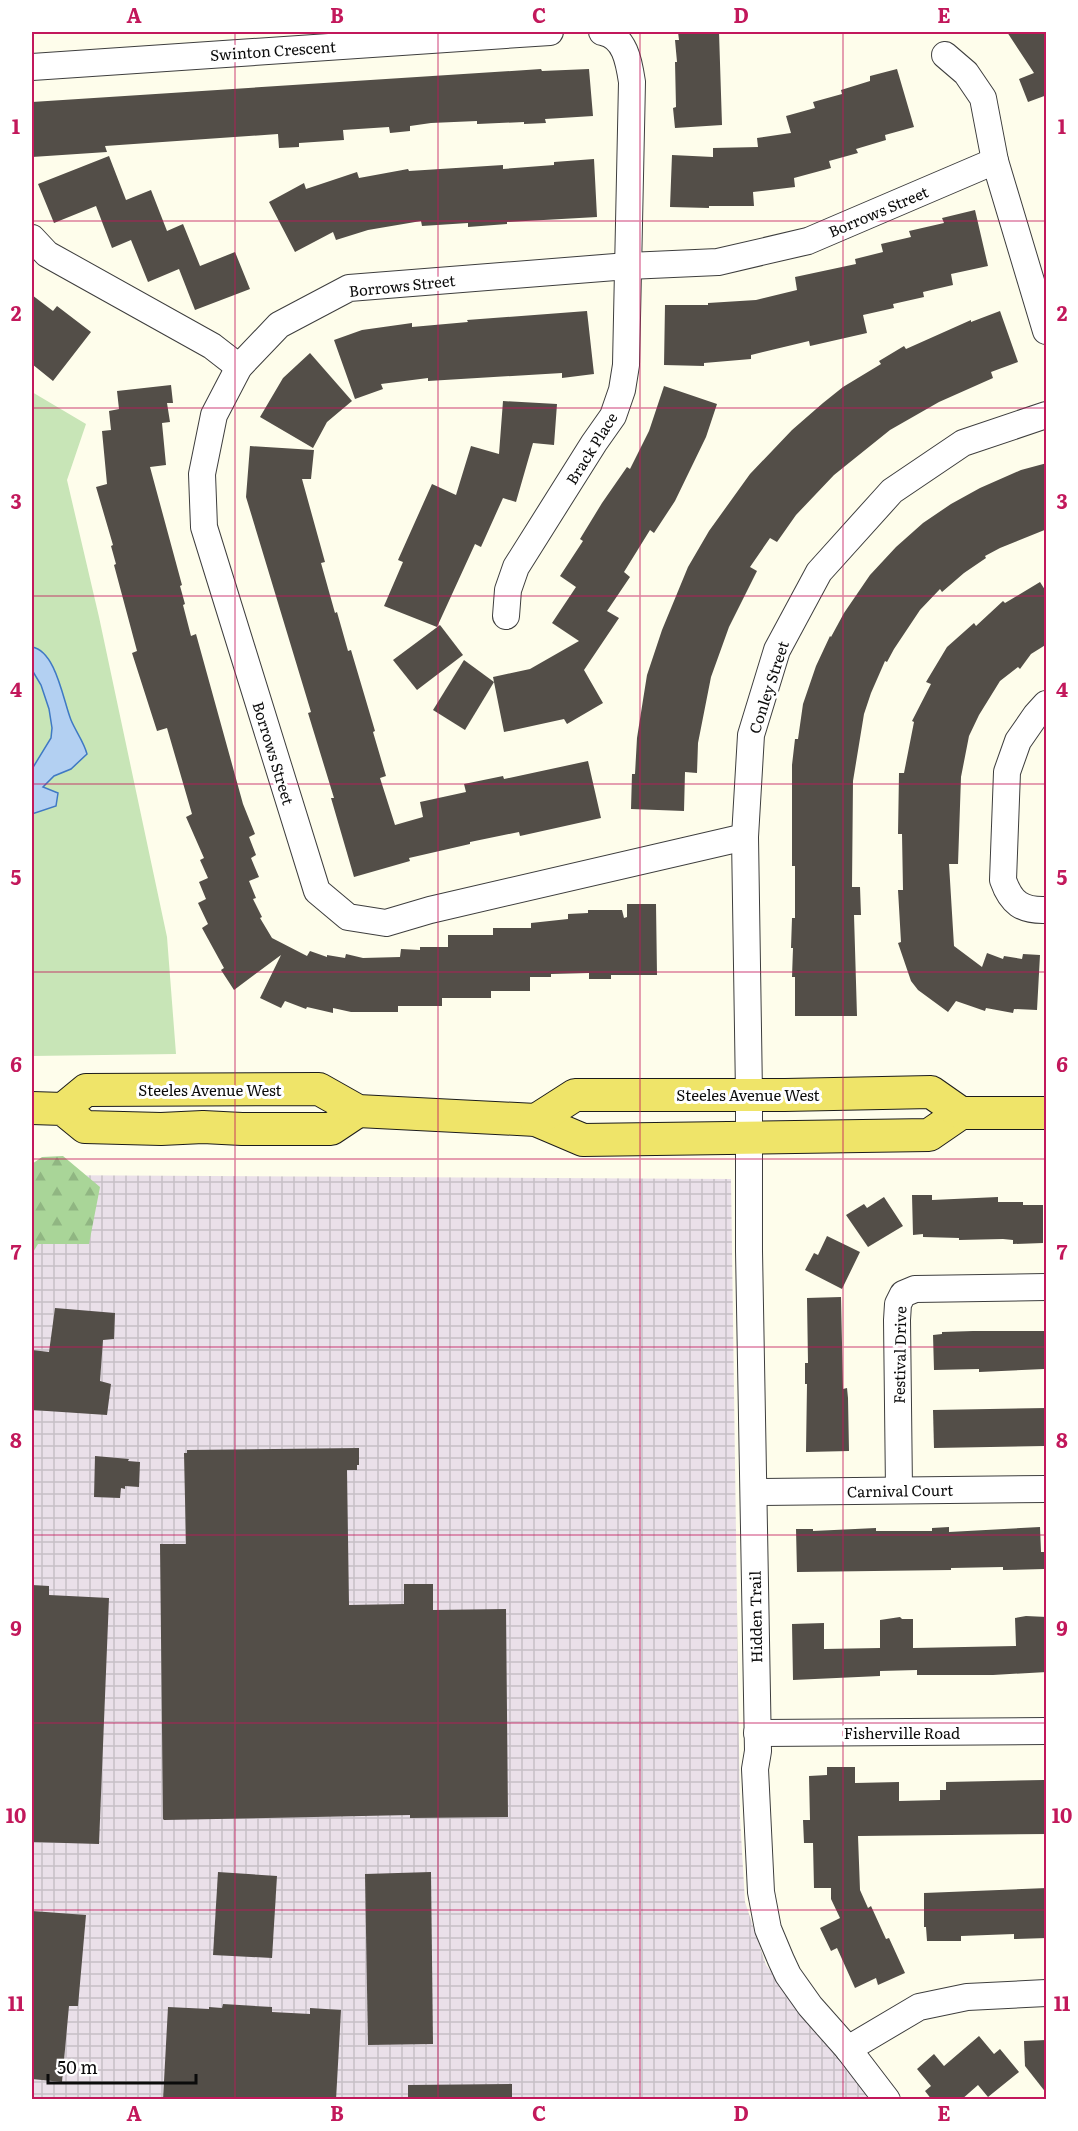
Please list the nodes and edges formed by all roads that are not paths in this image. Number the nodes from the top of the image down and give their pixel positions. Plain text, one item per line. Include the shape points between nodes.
1 (549, 32) edge
2 (602, 32) edge
3 (945, 55) dead end
4 (32, 67) edge
5 (995, 161) junction
6 (32, 238) edge
7 (628, 266) junction
8 (1047, 331) edge
9 (239, 367) junction
10 (1047, 415) edge
11 (506, 616) dead end
12 (1047, 704) edge
13 (746, 837) junction
14 (1047, 910) edge
15 (204, 1089) junction
16 (749, 1094) junction
17 (32, 1108) edge
18 (63, 1109) junction
19 (358, 1111) junction
20 (961, 1113) junction
21 (1047, 1113) edge
22 (536, 1120) junction
23 (203, 1127) junction
24 (748, 1139) junction
25 (1047, 1287) edge
26 (1047, 1489) edge
27 (899, 1490) junction
28 (754, 1492) junction
29 (1047, 1731) edge
30 (757, 1733) junction
31 (1047, 1993) edge
32 (848, 2049) junction
33 (887, 2100) edge

1 - 4 street, Swinton Crescent
2 - 7 street via 621,42 630,62
3 - 5 street via 966,73 983,98
5 - 7 street, Borrows Street via 808,241 718,262
5 - 8 street
6 - 9 street via 47,254 212,346
7 - 9 street, Borrows Street via 349,288 279,325
7 - 11 street, Brack Place via 626,365 613,416 516,567 508,590
9 - 13 street, Borrows Street via 214,415 202,474 204,526 317,891 348,917 386,923
10 - 13 street, Conley Street via 963,443 892,490 819,572 777,650 750,735
12 - 14 street via 1018,741 1007,772 1003,880 1022,907
13 - 16 street, Conley Street
15 - 18 main road, Steeles Avenue West via 86,1090
15 - 19 main road, Steeles Avenue West via 319,1089
15 - 23 main road
16 - 20 main road, Steeles Avenue West via 931,1092
16 - 22 main road, Steeles Avenue West via 574,1095
16 - 24 street, Hidden Trail
17 - 18 main road
18 - 23 main road via 85,1127
19 - 22 main road, Steeles Avenue West
19 - 23 main road via 331,1129
20 - 21 main road
20 - 24 main road, Steeles Avenue West via 929,1135
22 - 24 main road, Steeles Avenue West via 583,1140
24 - 28 street, Hidden Trail
25 - 27 street, Festival Drive via 915,1289 903,1294 897,1320
26 - 27 street, Carnival Court
27 - 28 street, Carnival Court
28 - 30 street, Hidden Trail
29 - 30 street, Fisherville Road
30 - 32 street, Hidden Trail via 761,1892 768,1929 788,1975
31 - 32 street via 967,1997 919,2007
32 - 33 street, Hidden Trail

